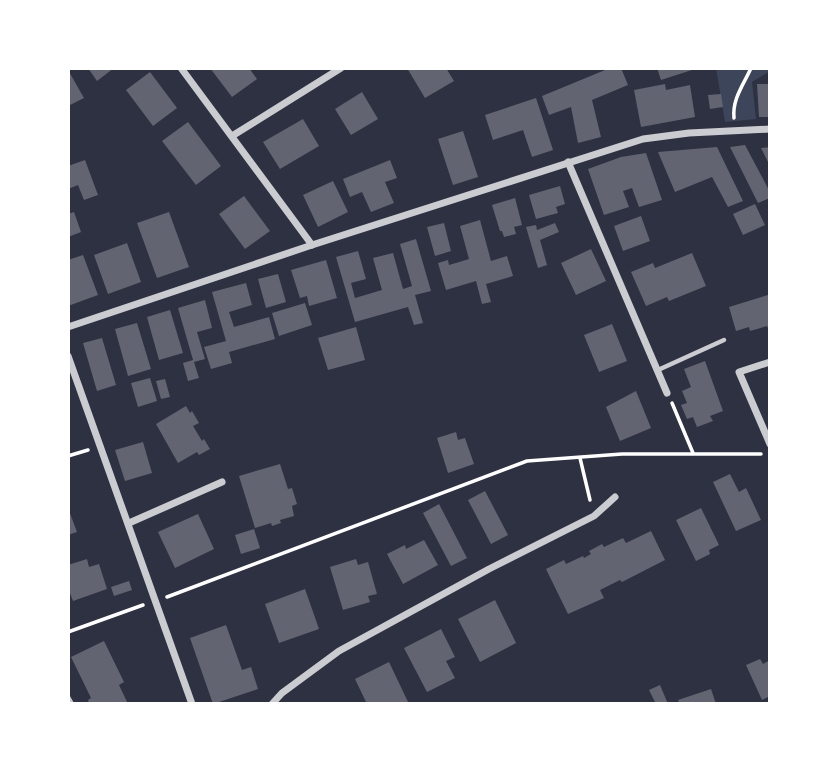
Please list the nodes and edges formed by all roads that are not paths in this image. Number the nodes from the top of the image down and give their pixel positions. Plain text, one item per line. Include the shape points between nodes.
1 (181, 68) edge
2 (341, 68) edge
3 (770, 129) edge
4 (232, 136) junction
5 (568, 162) junction
6 (312, 245) junction
7 (68, 327) edge
8 (724, 340) dead end
9 (68, 356) edge
10 (770, 362) edge
11 (657, 371) junction
12 (667, 393) road end
13 (770, 444) edge
14 (222, 482) dead end
15 (615, 497) dead end
16 (129, 523) junction
17 (68, 697) edge
18 (72, 704) edge
19 (192, 704) edge
20 (272, 704) edge

1 - 4 street
2 - 4 street
3 - 5 street via 643,139
4 - 6 street
5 - 6 street
5 - 11 street
6 - 7 street
8 - 11 lane
9 - 16 street
10 - 13 street via 739,372
11 - 12 street
14 - 16 street
15 - 20 street via 594,516 339,650
16 - 19 street
17 - 18 lane

